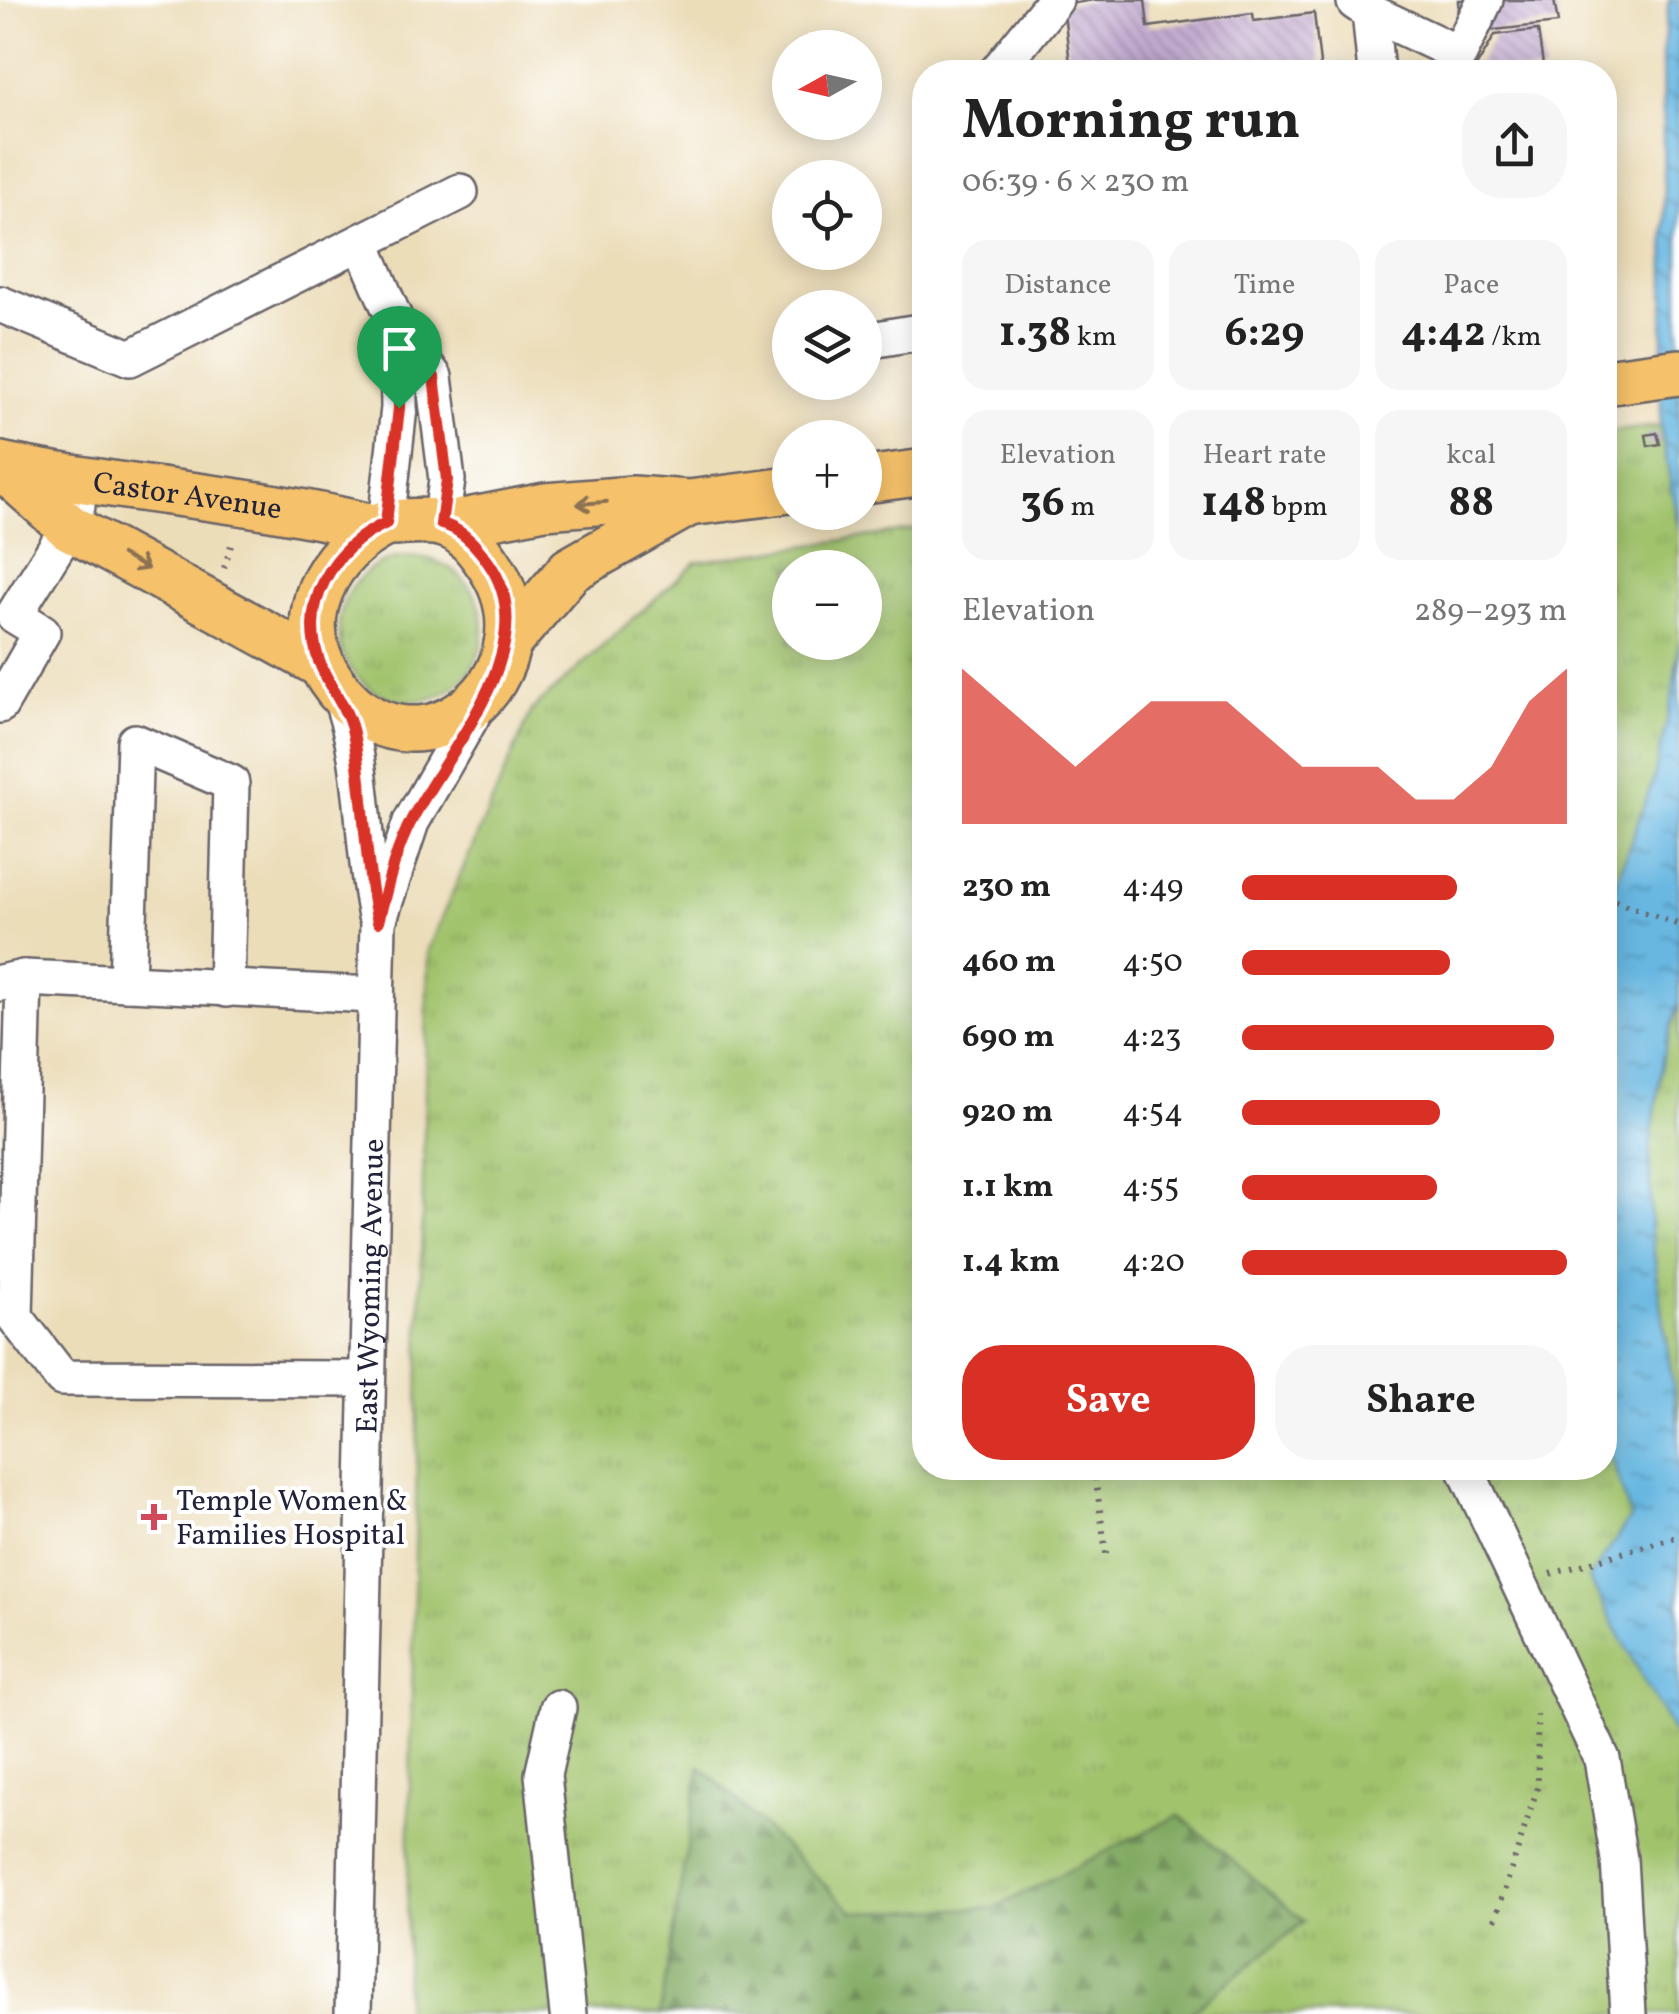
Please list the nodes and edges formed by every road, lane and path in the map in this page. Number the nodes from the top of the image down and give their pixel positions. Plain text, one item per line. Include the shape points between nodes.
1 (1054, 0) edge
2 (1485, 0) edge
3 (1361, 6) edge
4 (1006, 60) edge
5 (1373, 60) edge
6 (460, 192) dead end
7 (361, 242) junction
8 (0, 304) edge
9 (398, 327) junction
10 (912, 333) edge
11 (882, 338) edge
12 (1679, 372) edge
13 (1617, 380) edge
14 (0, 465) edge
15 (912, 474) edge
16 (882, 478) edge
17 (86, 482) junction
18 (772, 492) edge
19 (689, 503) junction
20 (444, 524) junction
21 (380, 526) junction
22 (70, 528) junction
23 (236, 531) dead end
24 (220, 583) dead end
25 (7, 611) edge
26 (507, 644) junction
27 (330, 678) junction
28 (479, 703) junction
29 (0, 705) edge
30 (1617, 901) edge
31 (378, 922) junction
32 (1679, 924) edge
33 (12, 981) edge
34 (126, 983) junction
35 (226, 989) junction
36 (373, 995) junction
37 (365, 1379) junction
38 (1096, 1480) edge
39 (1471, 1480) edge
40 (1679, 1536) edge
41 (1107, 1560) dead end
42 (1555, 1572) dead end
43 (1537, 1700) dead end
44 (558, 1708) dead end
45 (1496, 1920) dead end
46 (353, 2014) edge
47 (568, 2014) edge
48 (1628, 2014) edge

1 - 4 street
2 - 3 street via 1458,54
3 - 5 street
6 - 7 street
7 - 8 street via 130,358
7 - 9 street
9 - 20 street via 434,377 447,480
9 - 21 street via 399,408
10 - 11 street
12 - 13 main road
14 - 17 main road, Castor Avenue
14 - 22 main road, Castor Avenue
15 - 16 main road
17 - 21 main road, Castor Avenue
17 - 22 street
18 - 19 main road
19 -> 20 main road via 633,499 545,506
19 - 26 main road via 570,570
20 - 21 main road
20 - 26 main road via 476,546 497,574 508,609
21 - 27 main road via 331,565 316,596 312,630
22 - 25 street
22 -> 27 main road, Castor Avenue
23 - 24 path
25 - 29 street via 42,632
26 - 28 main road
27 - 28 main road via 363,714 392,726 454,720
27 - 31 street, East Wyoming Avenue via 356,751
28 - 31 street, East Wyoming Avenue via 411,822
30 - 32 path
31 - 36 street, East Wyoming Avenue
33 - 34 street
33 - 37 street via 15,1317 62,1378
34 - 35 street
34 - 35 street via 135,742 231,782
35 - 36 street
36 - 37 street, East Wyoming Avenue
37 - 46 street, East Wyoming Avenue
38 - 41 path
39 - 48 street via 1602,1759 1619,1859
40 - 42 path
43 - 45 path via 1538,1786
44 - 47 street via 543,1774

